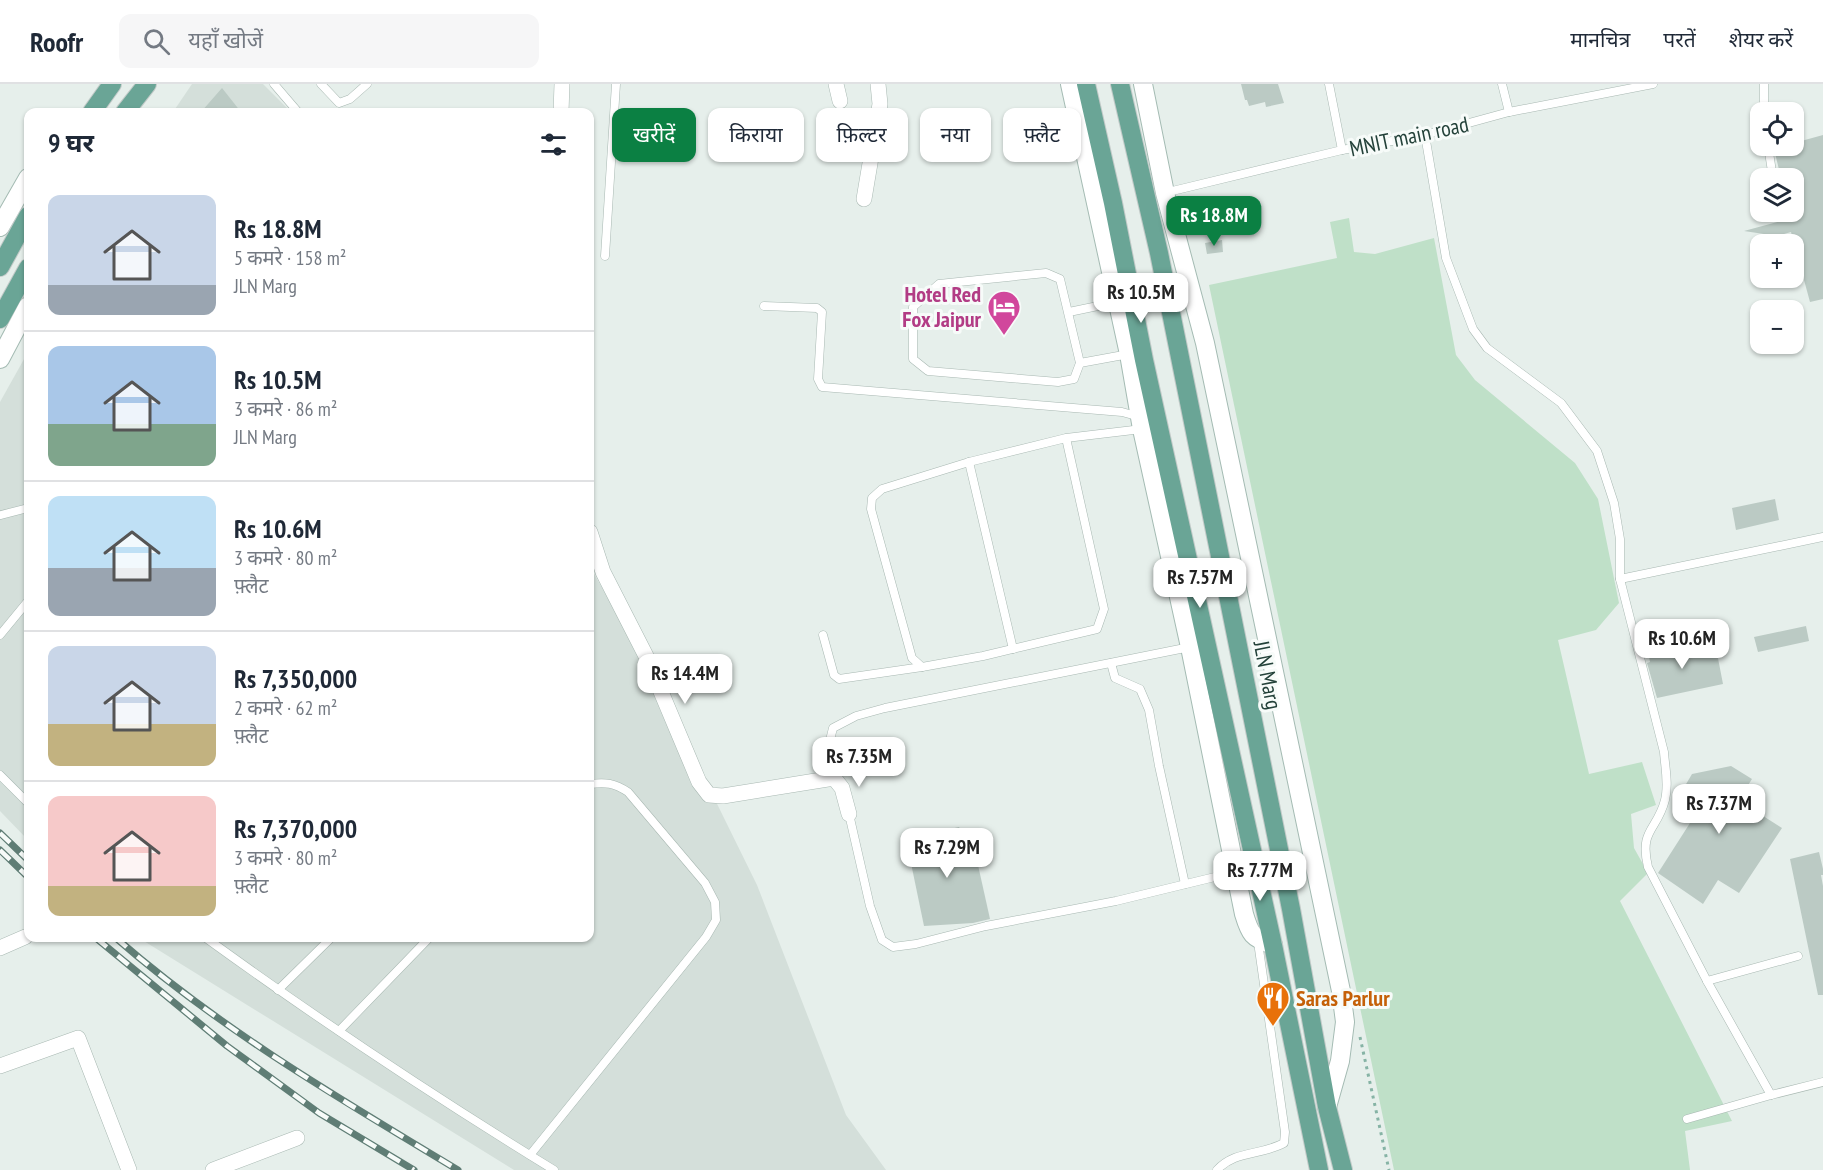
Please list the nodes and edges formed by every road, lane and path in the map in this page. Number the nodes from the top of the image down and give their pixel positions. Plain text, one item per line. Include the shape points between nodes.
1 (112, 84) edge
2 (147, 84) edge
3 (274, 84) edge
4 (321, 84) edge
5 (367, 84) edge
6 (562, 84) edge
7 (616, 84) edge
8 (836, 84) edge
9 (879, 84) edge
10 (1070, 84) edge
11 (1086, 84) edge
12 (1120, 84) edge
13 (1143, 84) edge
14 (1329, 84) edge
15 (1502, 84) edge
16 (1653, 84) edge
17 (1764, 84) edge
18 (840, 100) dead end
19 (1764, 102) edge
20 (95, 108) edge
21 (128, 108) edge
22 (295, 108) edge
23 (561, 108) edge
24 (1509, 112) junction
25 (1425, 135) junction
26 (1342, 150) junction
27 (24, 185) edge
28 (1166, 193) junction
29 (1145, 198) junction
30 (864, 200) dead end
31 (1105, 205) junction
32 (24, 223) edge
33 (0, 227) edge
34 (605, 256) dead end
35 (0, 267) edge
36 (24, 275) edge
37 (1117, 302) junction
38 (764, 306) dead end
39 (1069, 312) junction
40 (24, 314) edge
41 (0, 319) edge
42 (1129, 354) junction
43 (0, 359) edge
44 (1080, 363) junction
45 (1150, 423) junction
46 (1066, 438) junction
47 (969, 462) junction
48 (24, 509) edge
49 (1, 515) edge
50 (1823, 537) edge
51 (594, 544) edge
52 (1620, 579) junction
53 (24, 606) edge
54 (0, 635) edge
55 (823, 635) dead end
56 (1198, 645) junction
57 (1013, 649) junction
58 (1111, 663) junction
59 (922, 667) junction
60 (0, 775) edge
61 (834, 778) junction
62 (594, 783) edge
63 (24, 798) edge
64 (849, 814) joint
65 (1256, 867) junction
66 (1235, 872) junction
67 (1185, 884) junction
68 (24, 937) edge
69 (212, 942) edge
70 (327, 942) edge
71 (425, 942) edge
72 (1265, 943) junction
73 (0, 948) edge
74 (1798, 956) dead end
75 (1707, 981) junction
76 (278, 990) junction
77 (339, 1031) junction
78 (0, 1066) edge
79 (1823, 1082) edge
80 (1771, 1095) junction
81 (1327, 1107) junction
82 (1687, 1119) dead end
83 (297, 1138) dead end
84 (530, 1155) junction
85 (1318, 1168) edge
86 (129, 1170) edge
87 (213, 1170) edge
88 (554, 1170) edge
89 (1217, 1170) edge
90 (1343, 1170) edge

1 - 20 main road
2 - 21 main road
3 - 22 lane
4 - 5 lane via 339,103
6 - 23 street
7 - 34 lane
8 - 18 street
9 - 30 street via 880,104
10 - 31 street
11 - 31 main road
12 - 29 main road, JLN Marg
13 - 28 street
14 - 26 lane
15 - 24 lane
16 - 24 lane, MNIT main road
17 - 19 lane
24 - 25 lane, MNIT main road
25 - 26 lane, MNIT main road
25 - 52 lane via 1446,258 1473,329 1487,348 1561,403 1597,452 1614,503 1620,539
26 - 28 lane, MNIT main road
27 - 33 street
28 - 29 lane, MNIT main road
28 - 81 street via 1205,343 1341,991 1345,1022 1340,1062
29 - 81 main road, JLN Marg via 1291,909
31 - 37 street
31 - 45 main road
32 - 35 main road
36 - 41 main road
37 - 39 lane
37 - 42 street
38 - 45 lane via 817,308 822,312 818,379 822,387 1122,412
39 - 44 lane
39 - 44 lane via 1060,279 1046,273 939,284 913,307 913,358 928,371 1059,382 1074,380
40 - 43 street
42 - 44 lane
42 - 45 street
45 - 46 lane
45 - 56 main road
46 - 47 lane
46 - 57 lane via 1104,609 1097,628
47 - 57 lane
47 - 59 lane via 882,489 872,498 871,509 912,658
48 - 49 lane
50 - 52 lane
51 - 61 street via 603,572 646,656 699,782 709,795
52 - 75 lane via 1664,752 1667,781 1658,818 1646,837 1648,867
53 - 54 lane
55 - 59 lane via 834,675 839,680
56 - 58 lane
56 - 65 main road
56 - 66 street
57 - 59 lane
58 - 61 lane via 885,708 845,721 833,728 830,740
58 - 67 lane via 1115,678 1140,689 1149,710
60 - 63 lane
61 - 64 street via 842,788
62 - 84 lane via 615,784 628,792 705,883 715,902 716,920
64 - 67 lane via 870,906 882,940 892,947
65 - 66 lane
65 - 72 main road
66 - 67 lane
66 - 72 street via 1248,928
68 - 73 street
69 - 76 lane
70 - 76 lane
71 - 77 lane
72 - 85 main road
72 - 89 lane via 1284,1143 1271,1150 1240,1155
74 - 75 lane
75 - 80 lane
76 - 77 lane
77 - 84 lane
78 - 86 street via 78,1038
79 - 80 lane
80 - 82 lane
81 - 90 main road, JLN Marg
83 - 87 street
84 - 88 lane

